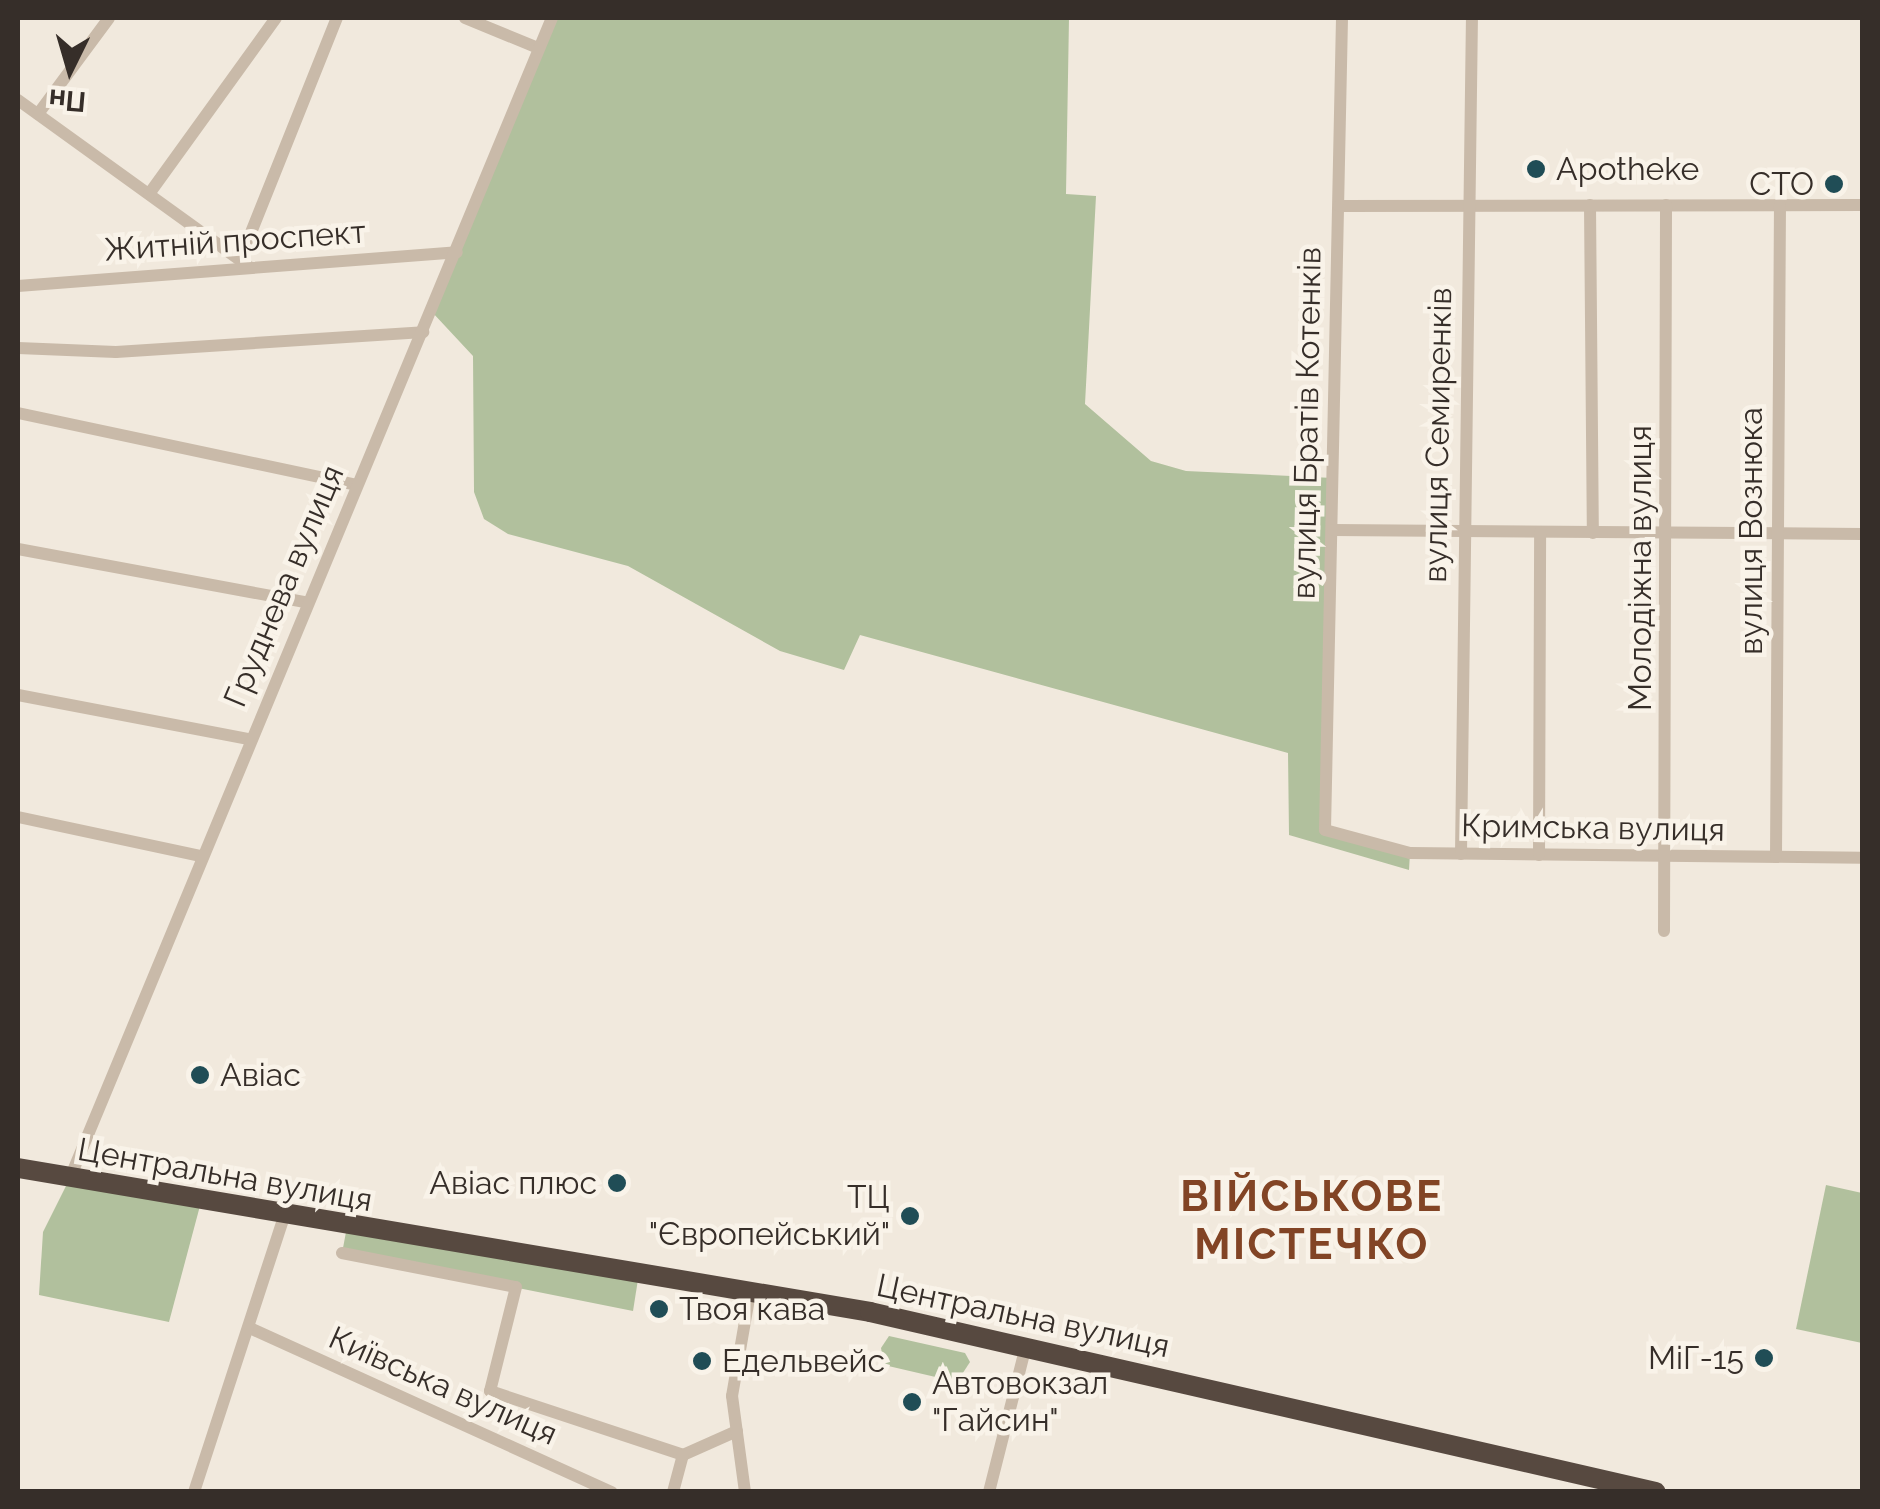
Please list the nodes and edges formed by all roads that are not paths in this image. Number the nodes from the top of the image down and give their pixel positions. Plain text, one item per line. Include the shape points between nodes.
1 (108, 18) edge
2 (276, 18) edge
3 (337, 18) edge
4 (465, 18) edge
5 (552, 18) edge
6 (1342, 18) edge
7 (1472, 18) edge
8 (538, 48) junction
9 (18, 100) edge
10 (38, 114) junction
11 (150, 194) junction
12 (1590, 205) junction
13 (1666, 205) junction
14 (1780, 205) junction
15 (1862, 205) edge
16 (1339, 206) junction
17 (1468, 206) junction
18 (457, 252) junction
19 (244, 263) junction
20 (18, 286) edge
21 (423, 332) junction
22 (18, 348) edge
23 (18, 413) edge
24 (356, 485) junction
25 (1333, 530) junction
26 (1463, 532) junction
27 (1540, 532) junction
28 (1593, 532) junction
29 (1669, 533) junction
30 (1779, 533) junction
31 (1862, 534) edge
32 (18, 549) edge
33 (306, 602) junction
34 (18, 695) edge
35 (248, 739) junction
36 (18, 817) edge
37 (1325, 830) joint
38 (1461, 854) junction
39 (1538, 854) junction
40 (200, 856) junction
41 (1665, 856) junction
42 (1776, 857) junction
43 (1862, 858) edge
44 (1664, 931) dead end
45 (18, 1168) edge
46 (70, 1178) junction
47 (284, 1216) junction
48 (342, 1253) dead end
49 (750, 1293) junction
50 (252, 1328) junction
51 (1026, 1346) junction
52 (737, 1431) junction
53 (682, 1455) junction
54 (194, 1492) edge
55 (612, 1492) edge
56 (673, 1492) edge
57 (745, 1492) edge
58 (989, 1492) edge
59 (1656, 1492) edge

1 - 10 street
2 - 11 street
3 - 19 street
4 - 8 street
5 - 8 street, Груднева вулиця
6 - 16 street, вулиця Братів Котенків
7 - 17 street, вулиця Семиренків
8 - 18 street, Груднева вулиця
9 - 10 street
10 - 11 street
11 - 19 street
12 - 13 street
12 - 17 street
12 - 28 street
13 - 14 street
13 - 29 street, Молодіжна вулиця
14 - 15 street
14 - 30 street, вулиця Вознюка
16 - 17 street
16 - 25 street, вулиця Братів Котенків
17 - 26 street, вулиця Семиренків
18 - 19 street, Житній проспект
18 - 21 street, Груднева вулиця
19 - 20 street, Житній проспект
21 - 22 street via 116,352
21 - 24 street, Груднева вулиця
23 - 24 street
24 - 33 street, Груднева вулиця
25 - 26 street
25 - 37 street, вулиця Братів Котенків
26 - 27 street
26 - 38 street, вулиця Семиренків
27 - 28 street
27 - 39 street
28 - 29 street
29 - 30 street
29 - 41 street, Молодіжна вулиця
30 - 31 street
30 - 42 street, вулиця Вознюка
32 - 33 street
33 - 35 street, Груднева вулиця
34 - 35 street
35 - 40 street, Груднева вулиця
36 - 40 street
37 - 38 street, Кримська вулиця via 1410,853
38 - 39 street, Кримська вулиця
39 - 41 street, Кримська вулиця
40 - 46 street, Груднева вулиця
41 - 42 street, Кримська вулиця
41 - 44 street, Молодіжна вулиця
42 - 43 street, Кримська вулиця
45 - 46 highway, Центральна вулиця
46 - 47 highway, Центральна вулиця
47 - 49 highway, Центральна вулиця
47 - 50 street
48 - 53 street via 516,1286 490,1391
49 - 51 highway, Центральна вулиця
49 - 52 street via 732,1396
50 - 54 street
50 - 55 street, Київська вулиця
51 - 58 street
51 - 59 highway, Центральна вулиця
52 - 53 street
52 - 57 street
53 - 56 street

